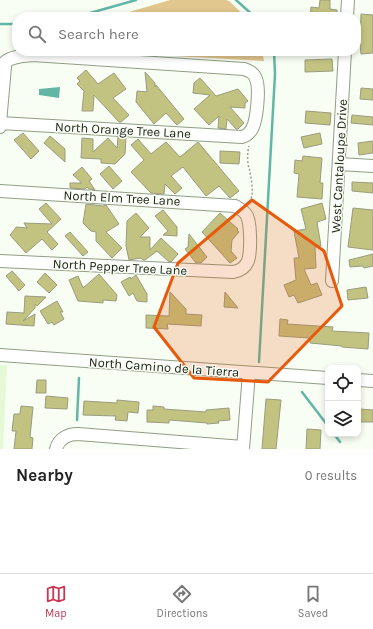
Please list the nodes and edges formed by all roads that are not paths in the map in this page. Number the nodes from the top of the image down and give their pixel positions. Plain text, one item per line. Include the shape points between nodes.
1 (348, 0) edge
2 (347, 12) edge
3 (20, 56) edge
4 (48, 56) edge
5 (345, 56) edge
6 (0, 123) edge
7 (0, 127) edge
8 (339, 164) junction
9 (373, 166) edge
10 (0, 191) edge
11 (0, 260) edge
12 (240, 271) joint
13 (332, 281) dead end
14 (0, 355) edge
15 (249, 373) junction
16 (325, 378) edge
17 (361, 380) edge
18 (373, 381) edge
19 (60, 439) edge
20 (243, 448) edge

1 - 2 street
3 - 6 street, North Orange Tree Lane via 5,62
4 - 6 street, North Orange Tree Lane via 239,68 250,71 258,86 256,117 251,130 242,138
5 - 8 street, West Cantaloupe Drive
6 - 7 street
8 - 9 street
8 - 13 street, West Cantaloupe Drive
10 - 12 street, North Elm Tree Lane via 235,206 243,210 247,216 250,234 248,261
11 - 12 street, North Pepper Tree Lane
14 - 15 street, North Camino de la Tierra
15 - 16 street, North Camino de la Tierra
15 - 20 street
17 - 18 street
19 - 20 street via 78,434

